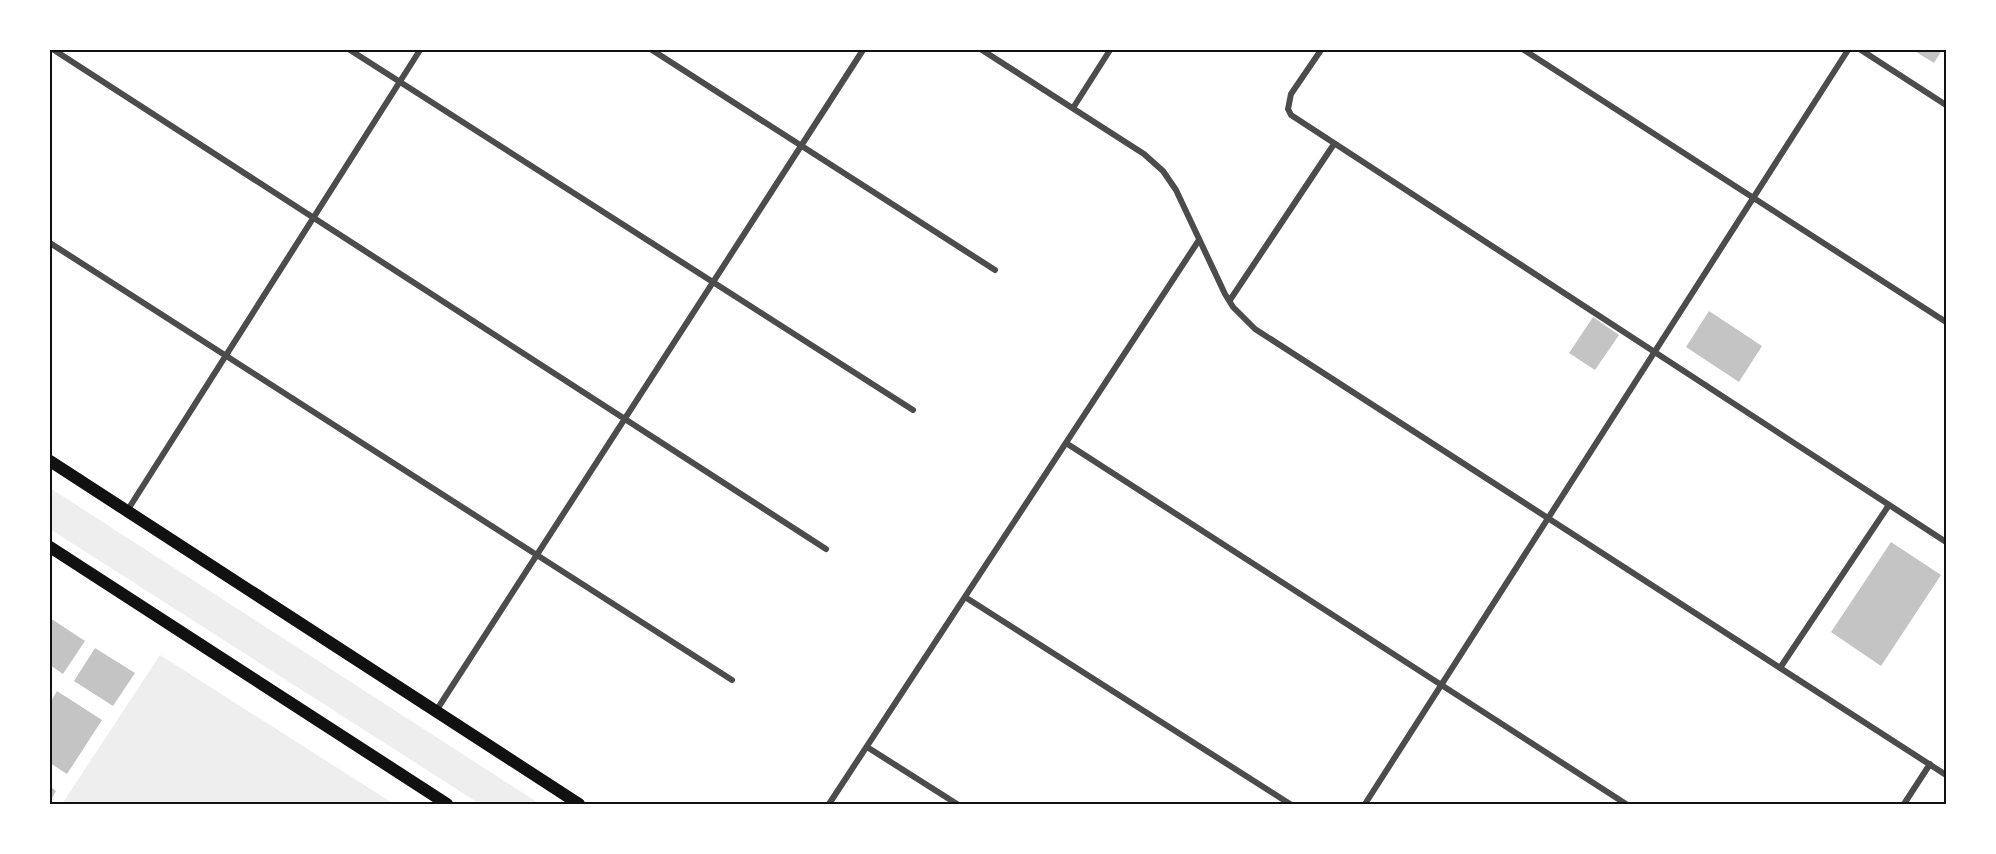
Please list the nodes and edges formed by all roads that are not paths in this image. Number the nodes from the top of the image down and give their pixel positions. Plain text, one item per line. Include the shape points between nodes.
1 (54, 50) edge
2 (350, 50) edge
3 (420, 50) edge
4 (652, 50) edge
5 (864, 50) edge
6 (982, 50) edge
7 (1110, 50) edge
8 (1321, 50) edge
9 (1524, 50) edge
10 (1848, 50) edge
11 (1861, 50) edge
12 (400, 81) junction
13 (1947, 105) edge
14 (1073, 108) junction
15 (1334, 144) junction
16 (801, 146) junction
17 (1753, 198) junction
18 (313, 218) junction
19 (1199, 240) junction
20 (50, 243) edge
21 (995, 270) dead end
22 (713, 283) junction
23 (1230, 300) junction
24 (1947, 322) edge
25 (1654, 353) junction
26 (226, 356) junction
27 (913, 410) dead end
28 (625, 419) junction
29 (1066, 443) junction
30 (50, 462) edge
31 (1889, 505) junction
32 (127, 512) junction
33 (1548, 518) junction
34 (1947, 542) edge
35 (50, 547) edge
36 (826, 549) dead end
37 (537, 555) junction
38 (965, 597) junction
39 (1780, 668) junction
40 (732, 680) dead end
41 (1441, 685) junction
42 (436, 712) junction
43 (867, 747) junction
44 (1930, 764) junction
45 (1947, 775) edge
46 (447, 804) edge
47 (579, 804) edge
48 (829, 804) edge
49 (957, 804) edge
50 (1290, 804) edge
51 (1365, 804) edge
52 (1626, 804) edge
53 (1904, 804) edge

1 - 18 street
2 - 12 street
3 - 12 street
4 - 16 street
5 - 16 street
6 - 14 street
7 - 14 street
8 - 15 street via 1291,94 1288,109
9 - 17 street
10 - 17 street
11 - 13 street
12 - 18 street
12 - 22 street
14 - 19 street via 1144,154 1163,171
15 - 23 street
15 - 25 street
16 - 21 street
16 - 22 street
17 - 24 street
17 - 25 street
18 - 26 street
18 - 28 street
19 - 23 street
19 - 29 street
20 - 26 street
22 - 27 street
22 - 28 street
23 - 33 street via 1243,318 1268,338
25 - 31 street
25 - 33 street
26 - 32 street
26 - 37 street
28 - 36 street
28 - 37 street
29 - 38 street
29 - 41 street
30 - 32 main road
31 - 34 street
31 - 39 street
32 - 42 main road
33 - 39 street
33 - 41 street
35 - 46 main road
37 - 40 street
37 - 42 street
38 - 43 street
38 - 50 street
39 - 44 street
41 - 51 street
41 - 52 street
42 - 47 main road
43 - 48 street
43 - 49 street
44 - 45 street
44 - 53 street

